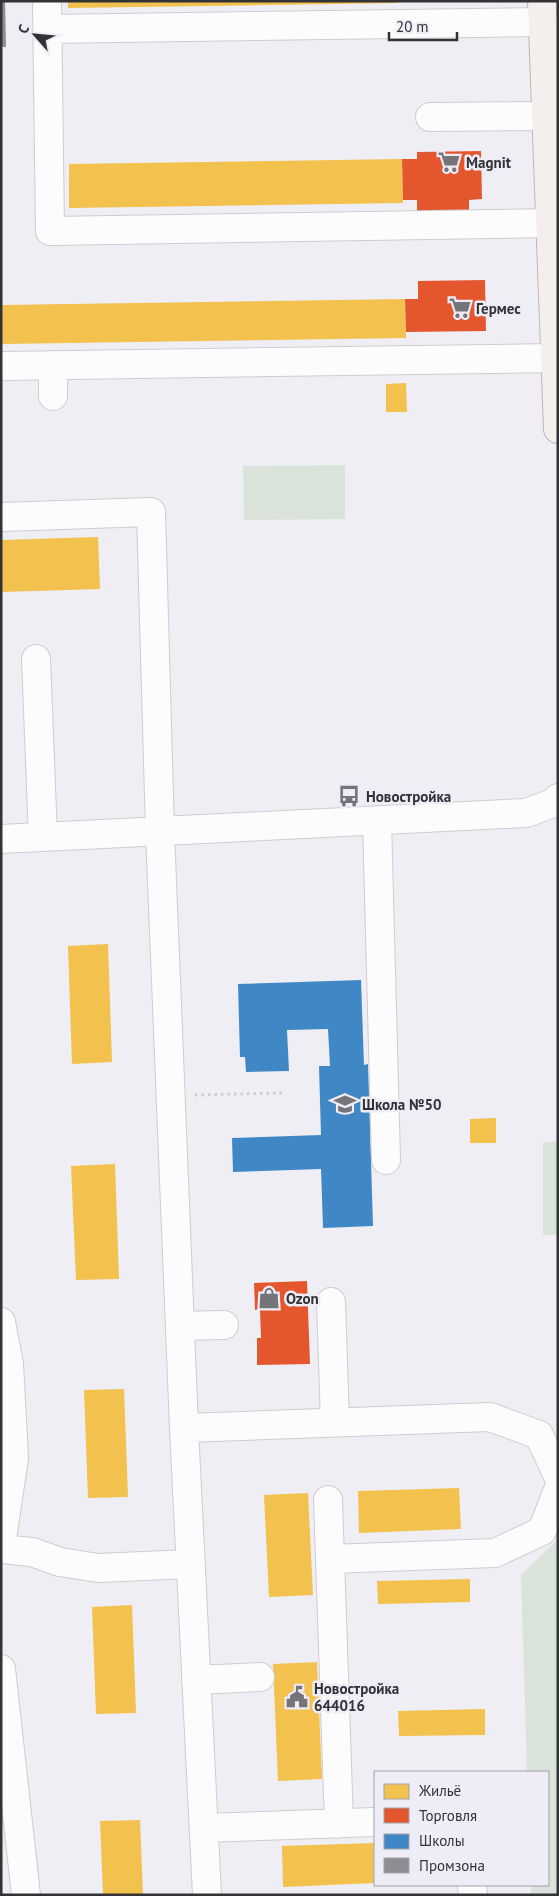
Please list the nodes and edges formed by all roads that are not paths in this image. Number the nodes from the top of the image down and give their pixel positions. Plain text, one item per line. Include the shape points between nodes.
1 (47, 1) edge
2 (542, 11) edge
3 (48, 29) junction
4 (546, 116) junction
5 (430, 117) dead end
6 (550, 223) junction
7 (555, 358) junction
8 (53, 365) junction
9 (2, 366) edge
10 (53, 396) dead end
11 (558, 429) edge
12 (1, 517) edge
13 (36, 659) dead end
14 (558, 798) edge
15 (377, 821) junction
16 (160, 832) junction
17 (43, 837) junction
18 (1, 839) edge
19 (386, 1160) dead end
20 (331, 1302) dead end
21 (1, 1322) edge
22 (224, 1325) dead end
23 (181, 1326) junction
24 (335, 1422) junction
25 (184, 1428) junction
26 (7, 1458) edge
27 (558, 1476) edge
28 (558, 1490) edge
29 (328, 1500) dead end
30 (1, 1547) edge
31 (330, 1559) junction
32 (190, 1564) junction
33 (1, 1669) edge
34 (260, 1676) dead end
35 (196, 1680) junction
36 (374, 1822) edge
37 (338, 1824) junction
38 (205, 1828) junction
39 (26, 1895) edge
40 (207, 1895) edge

1 - 3 street
2 - 3 street
2 - 4 main road
3 - 6 street via 50,230
4 - 5 street
4 - 6 main road
6 - 7 main road
7 - 8 street
7 - 11 main road
8 - 9 street
8 - 10 street
12 - 16 street via 151,512
13 - 17 street
14 - 15 street via 526,813
15 - 16 street
15 - 19 street
16 - 17 street
16 - 23 street
17 - 18 street
20 - 24 street
21 - 26 street via 9,1364
22 - 23 street
23 - 25 street
24 - 25 street
24 - 27 street via 490,1416 539,1435
25 - 32 street
26 - 30 street
28 - 31 street via 542,1531 495,1553
29 - 31 street
30 - 32 street via 98,1568
31 - 37 street
32 - 35 street
33 - 39 street
34 - 35 street
35 - 38 street
36 - 37 street
37 - 38 street
38 - 40 street

